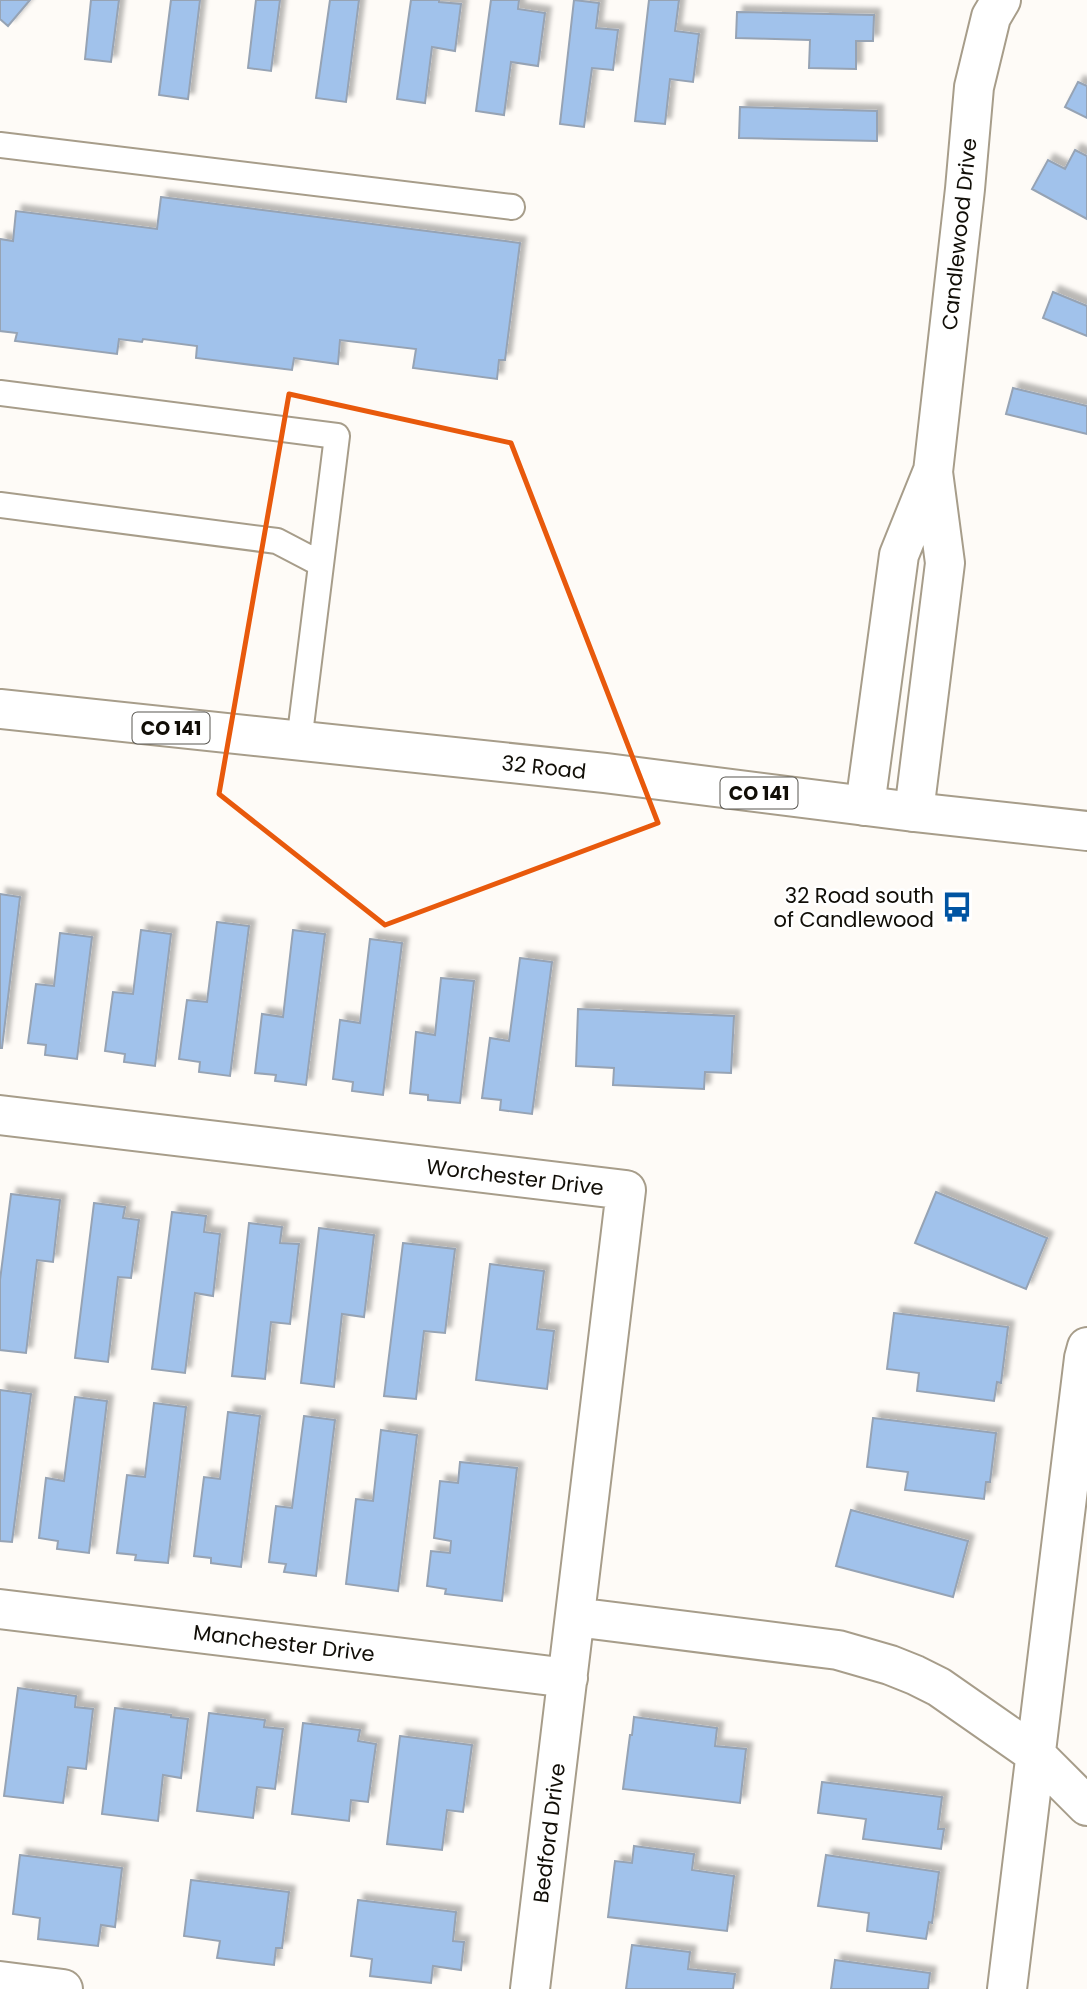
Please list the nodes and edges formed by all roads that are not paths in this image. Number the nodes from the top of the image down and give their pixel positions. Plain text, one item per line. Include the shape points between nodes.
1 (1001, 0) edge
2 (0, 145) edge
3 (512, 207) dead end
4 (0, 393) edge
5 (933, 471) junction
6 (0, 505) edge
7 (321, 564) junction
8 (0, 709) edge
9 (299, 742) junction
10 (865, 806) junction
11 (914, 812) junction
12 (1087, 831) edge
13 (0, 1115) edge
14 (1087, 1348) edge
15 (0, 1609) edge
16 (575, 1617) junction
17 (568, 1678) junction
18 (1035, 1754) junction
19 (1087, 1806) edge
20 (0, 1981) edge
21 (63, 1989) edge
22 (530, 1989) edge
23 (1007, 1989) edge

1 - 5 street, Candlewood Drive via 991,17 974,87
2 - 3 lane
4 - 7 lane via 337,436
5 - 10 street, Candlewood Drive via 899,555
5 - 11 street, Candlewood Drive via 945,563
6 - 7 lane via 277,541
7 - 9 lane
8 - 9 street, 32 Road / CO 141
9 - 10 street, 32 Road / CO 141
10 - 11 street, 32 Road / CO 141
11 - 12 street, 32 Road / CO 141
13 - 16 street, Worchester Drive via 626,1190
14 - 18 street
15 - 17 street, Manchester Drive
16 - 17 street, Worchester Drive
16 - 18 street via 864,1657 939,1687
17 - 22 street, Bedford Drive
18 - 19 street
18 - 23 street
20 - 21 street

